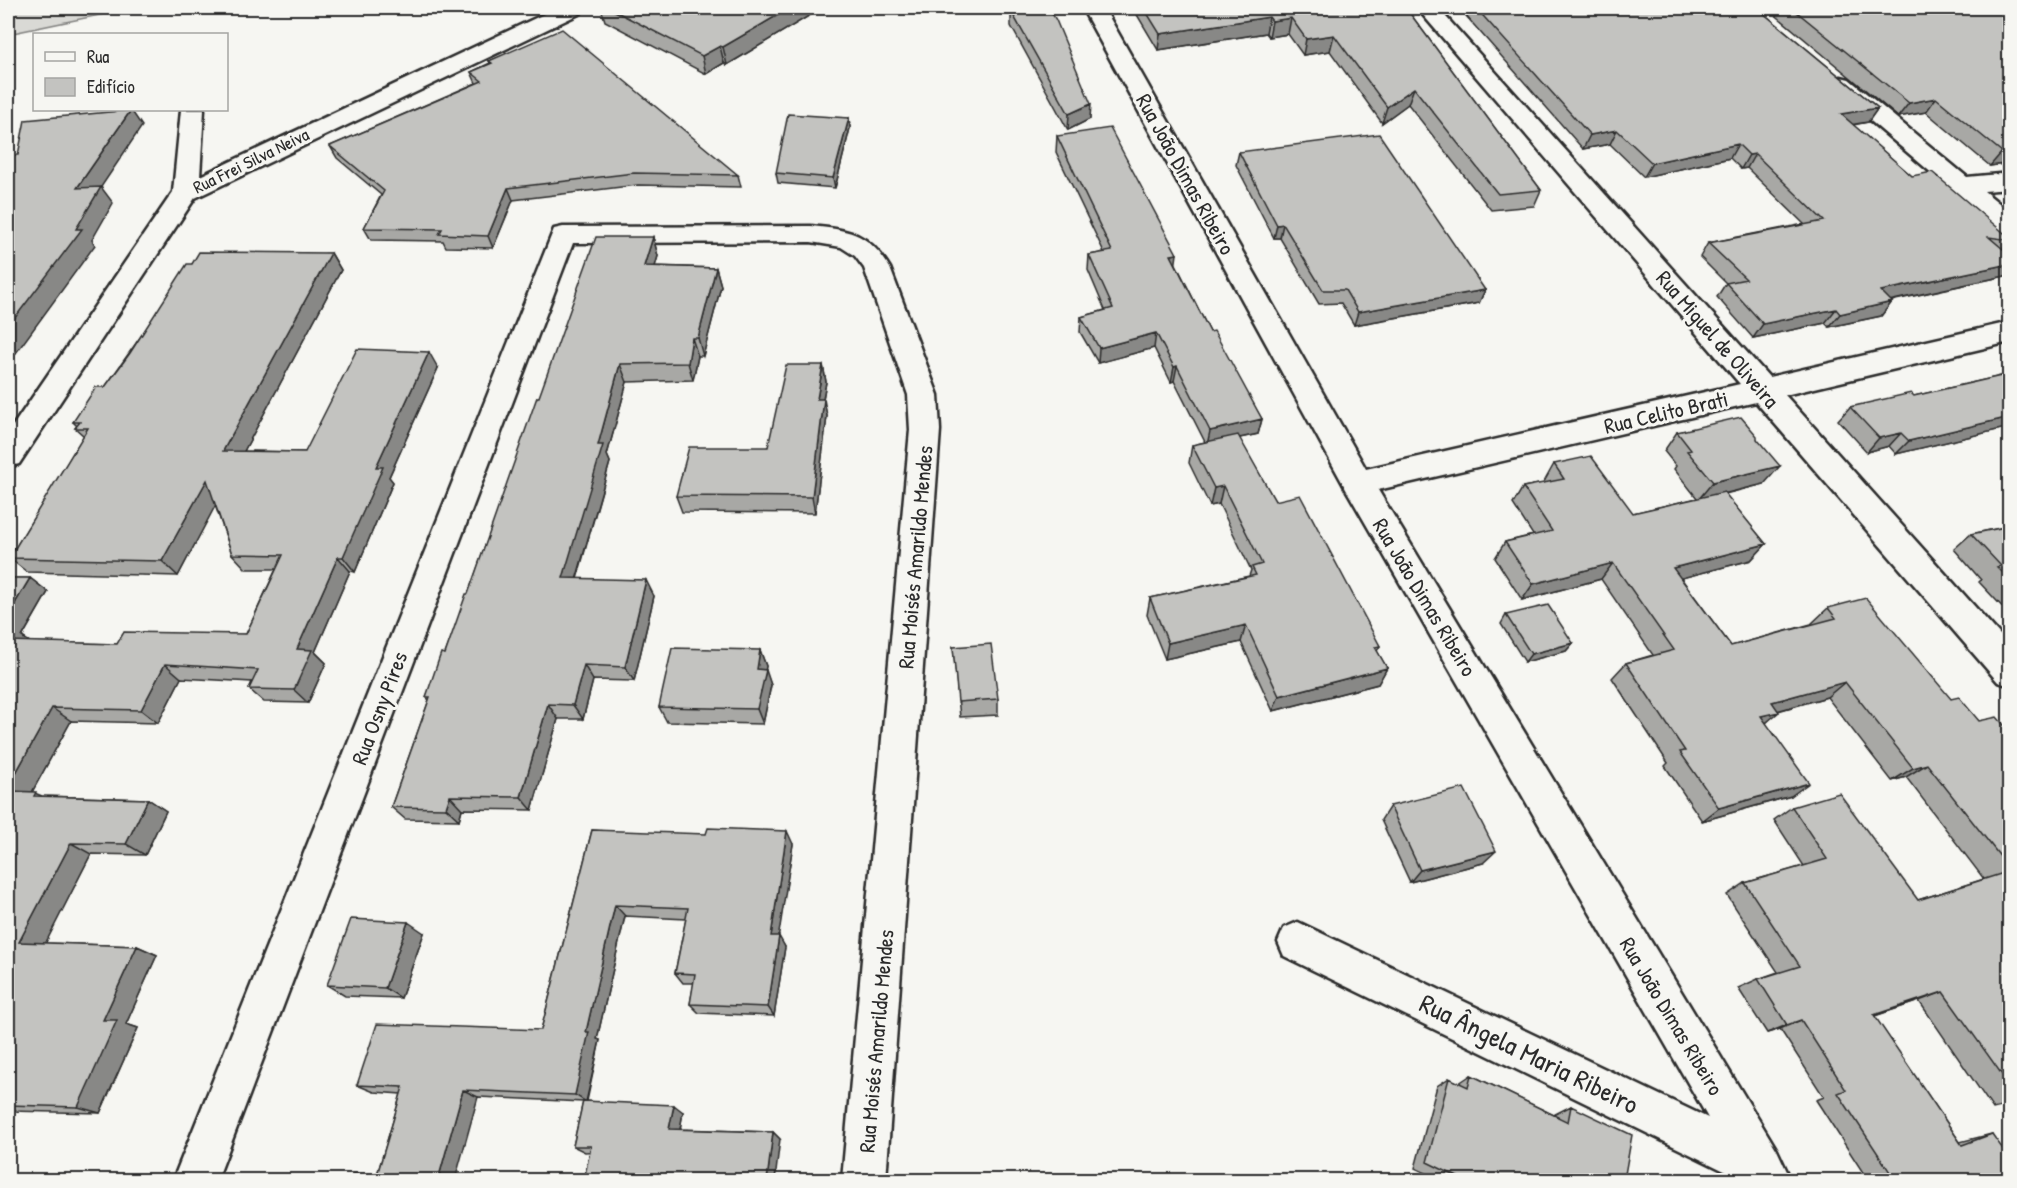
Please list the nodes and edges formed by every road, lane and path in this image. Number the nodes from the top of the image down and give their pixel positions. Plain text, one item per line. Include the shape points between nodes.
1 (570, 8) edge
2 (1093, 8) edge
3 (1427, 8) edge
4 (1824, 69) edge
5 (192, 111) edge
6 (2010, 182) edge
7 (1960, 184) junction
8 (186, 192) junction
9 (2010, 226) edge
10 (563, 234) joint
11 (2010, 332) edge
12 (1762, 390) junction
13 (8, 456) edge
14 (1358, 483) junction
15 (2010, 671) edge
16 (1298, 942) dead end
17 (1765, 1173) edge
18 (195, 1180) edge
19 (864, 1180) edge

1 - 8 street, Rua Frei Silva Neiva
2 - 14 street, Rua João Dimas Ribeiro
3 - 12 street, Rua Miguel de Oliveira
4 - 7 street
5 - 8 street
6 - 7 street
7 - 9 street
8 - 13 street, Rua Frei Silva Neiva
10 - 18 street, Rua Osny Pires
10 - 19 street, Rua Moisés Amarildo Mendes via 811,234 844,238 866,249 878,268 916,372 923,395 925,430
11 - 12 street, Rua Celito Brati
12 - 14 street, Rua Celito Brati
12 - 15 street, Rua Miguel de Oliveira
14 - 17 street, Rua João Dimas Ribeiro
16 - 17 street, Rua Ângela Maria Ribeiro

